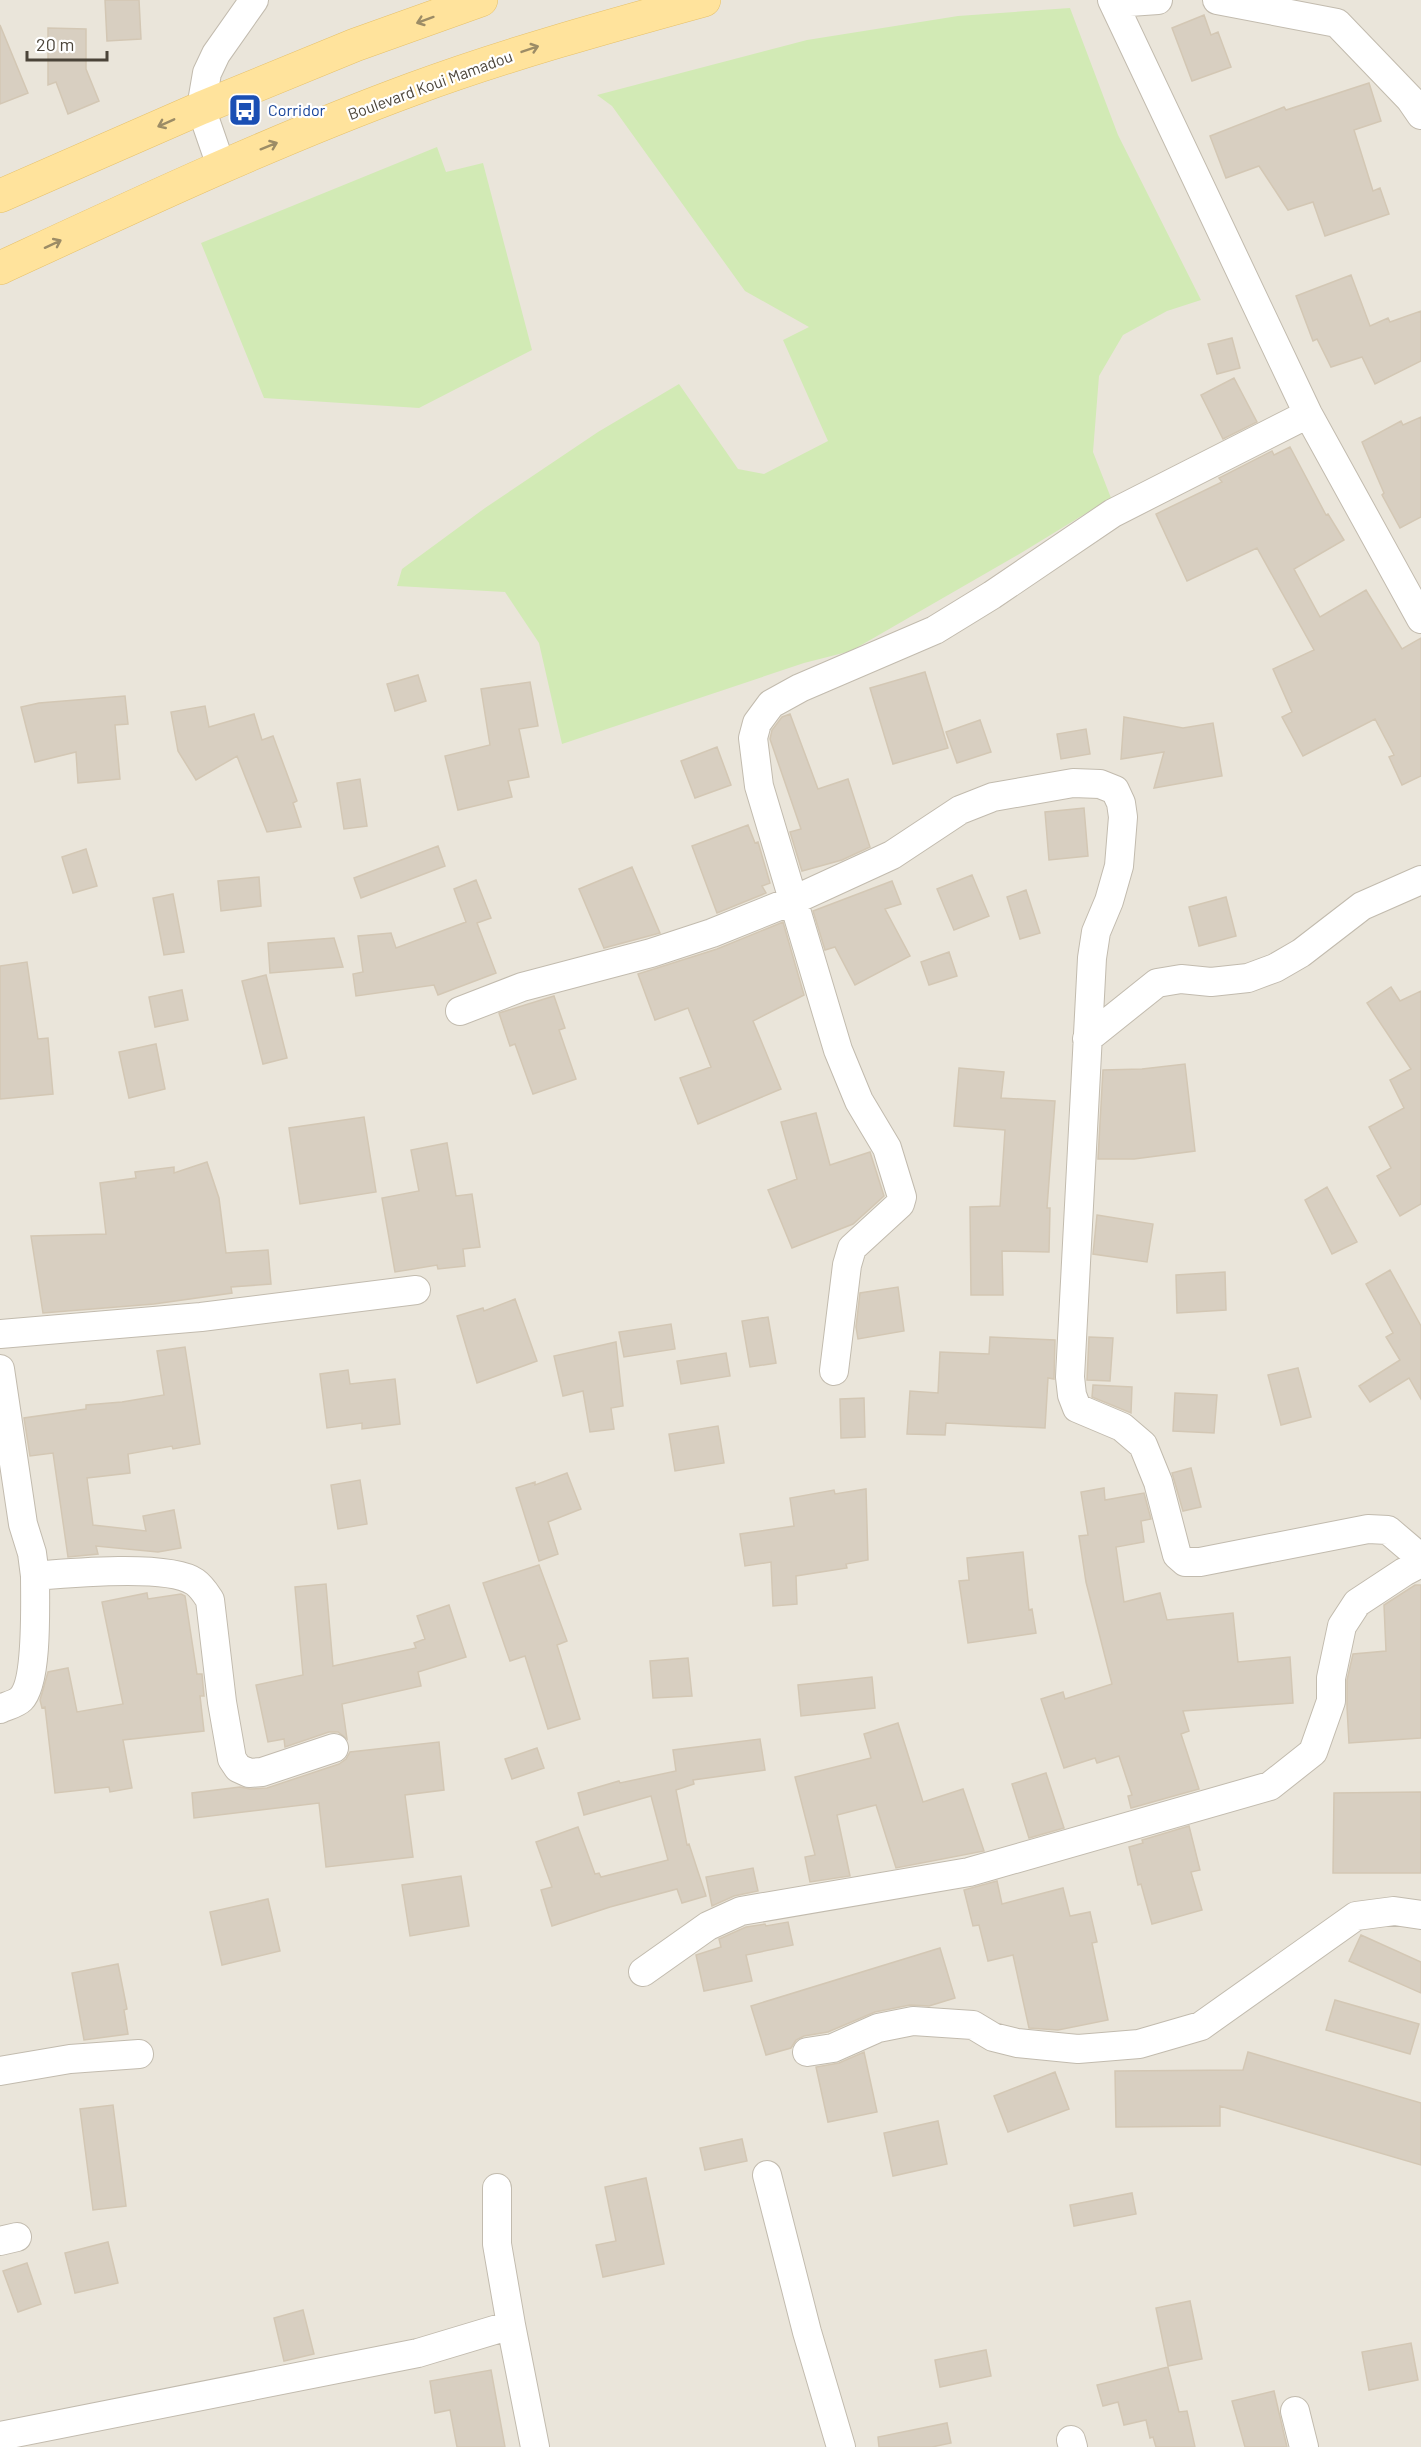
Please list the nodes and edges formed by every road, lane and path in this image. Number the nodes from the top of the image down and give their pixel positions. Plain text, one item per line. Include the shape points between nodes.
1 (254, 0) edge
2 (480, 0) edge
3 (704, 0) edge
4 (1158, 0) edge
5 (1217, 0) edge
6 (1113, 2) edge
7 (201, 108) junction
8 (1421, 115) edge
9 (221, 166) junction
10 (0, 196) edge
11 (0, 268) edge
12 (1308, 414) junction
13 (1412, 582) edge
14 (1421, 619) edge
15 (1421, 880) edge
16 (794, 900) junction
17 (460, 1011) dead end
18 (1086, 1039) junction
19 (416, 1290) dead end
20 (0, 1334) edge
21 (0, 1369) edge
22 (834, 1371) dead end
23 (7, 1470) edge
24 (1421, 1558) edge
25 (1421, 1563) edge
26 (35, 1576) junction
27 (0, 1709) edge
28 (334, 1748) dead end
29 (1421, 1915) edge
30 (643, 1972) dead end
31 (807, 2052) dead end
32 (140, 2054) dead end
33 (0, 2071) edge
34 (767, 2175) dead end
35 (497, 2188) dead end
36 (511, 2325) junction
37 (1295, 2411) dead end
38 (0, 2436) edge
39 (535, 2447) edge
40 (841, 2447) edge
41 (1304, 2447) edge

1 - 7 street via 216,54 207,73
2 -> 7 main road via 355,45
9 -> 3 main road, Boulevard Koui Mamadou via 423,85 553,41
4 - 6 street
5 - 8 street via 1336,23
6 - 12 street
7 - 9 street
7 -> 10 main road
11 -> 9 main road, Boulevard Koui Mamadou
12 - 13 street
12 - 16 street via 1113,513 935,630 771,704 757,723 753,738 759,786
13 - 14 street
15 - 18 street via 1362,906 1275,968 1248,978 1157,983
16 - 17 street via 712,933 522,987
16 - 18 street via 892,855 960,810 993,797 1073,783 1100,784 1115,790 1123,817 1119,866 1096,932
16 - 22 street via 838,1050 859,1101 887,1148 902,1197 900,1204 852,1248
18 - 24 street via 1070,1377 1077,1408 1122,1427 1143,1445 1158,1482 1177,1555 1185,1562 1368,1529 1388,1530
19 - 20 street via 201,1317
21 - 23 street
23 - 26 street
25 - 30 street via 1358,1604 1342,1626 1330,1701 1313,1752 1270,1786 969,1872 741,1911 708,1926
26 - 27 street via 30,1686 20,1700
26 - 28 street via 122,1571 175,1575 194,1581 210,1600 222,1702 232,1759 238,1768 249,1773 262,1772
29 - 31 street via 1394,1911 1356,1916 1201,2026 1139,2044 1078,2049 1017,2043 993,2037 973,2025 913,2021 878,2028 833,2048
32 - 33 street via 70,2059
34 - 40 street
35 - 36 street via 498,2244
36 - 38 street via 418,2353
36 - 39 street
37 - 41 street

